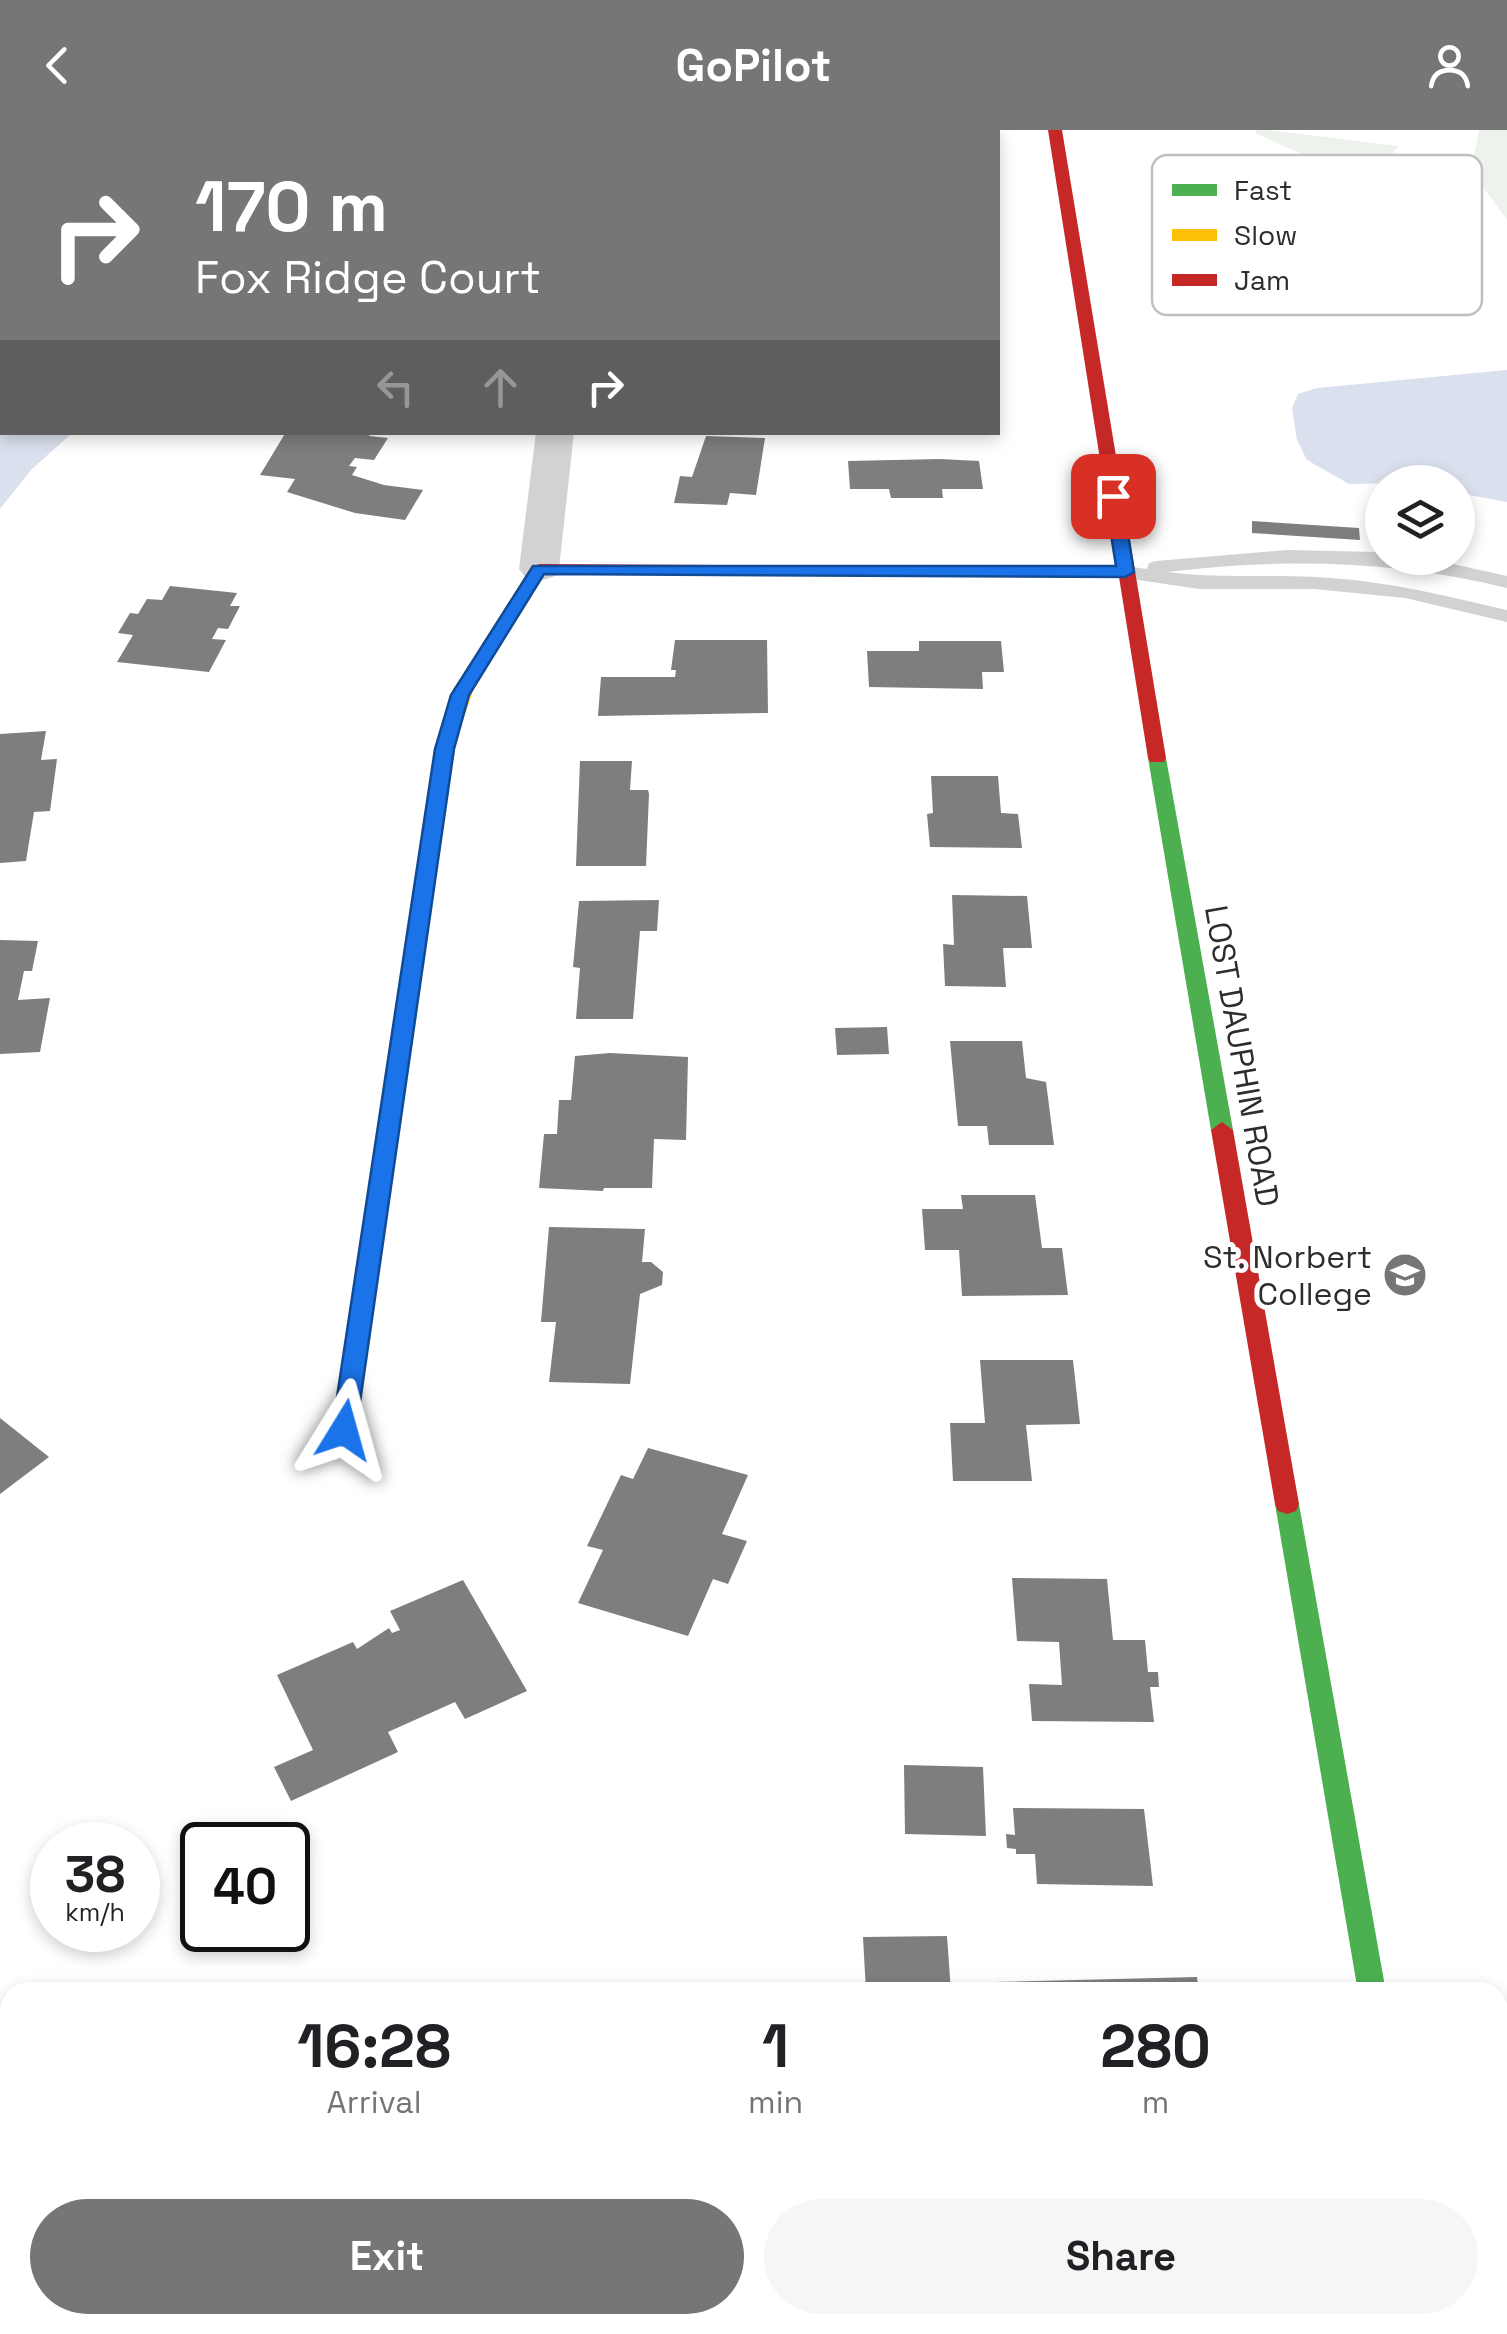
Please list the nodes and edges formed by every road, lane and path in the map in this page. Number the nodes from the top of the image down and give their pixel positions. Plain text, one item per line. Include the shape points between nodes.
1 (1055, 130) edge
2 (554, 435) edge
3 (539, 569) junction
4 (1125, 572) junction
5 (1507, 582) edge
6 (1507, 616) edge
7 (344, 1430) dead end
8 (1370, 1982) edge

1 - 4 main road, LOST DAUPHIN ROAD
2 - 3 street
3 - 4 main road
3 - 7 main road via 460,695 444,749
4 - 5 lane via 1235,558 1374,558
4 - 6 lane via 1199,583 1405,592
4 - 8 main road, LOST DAUPHIN ROAD

